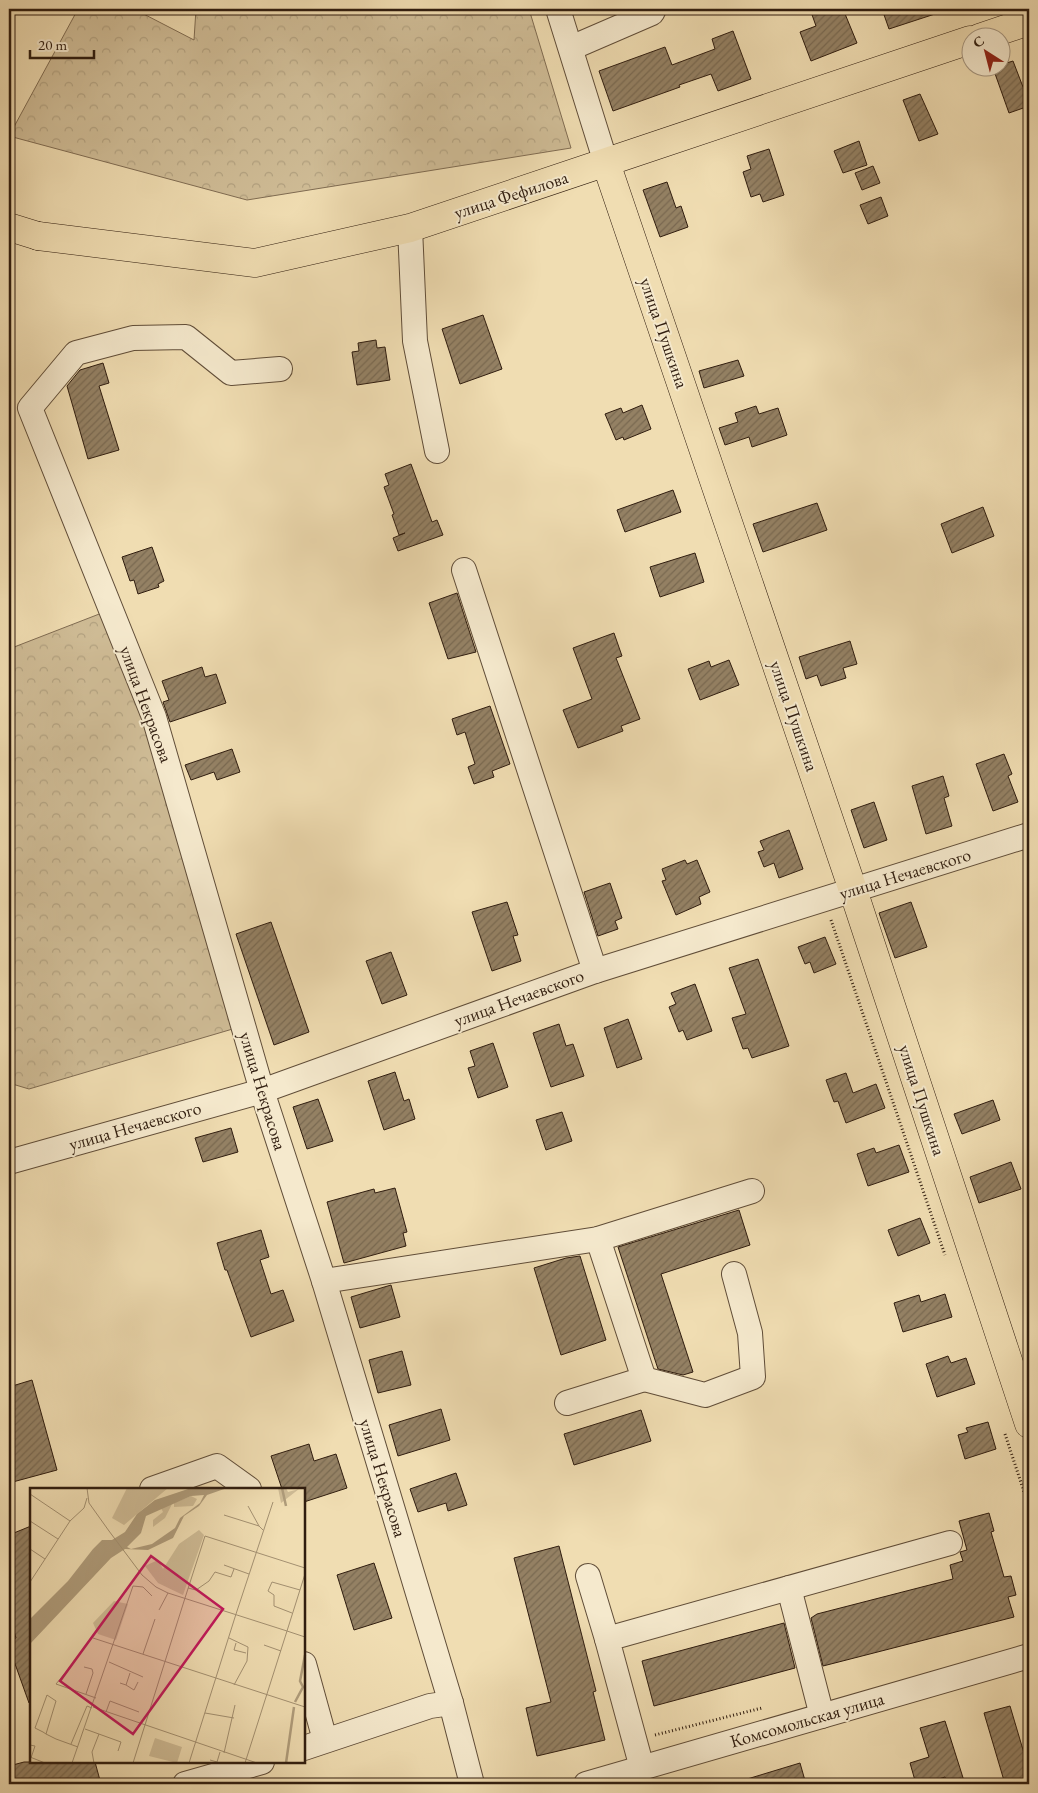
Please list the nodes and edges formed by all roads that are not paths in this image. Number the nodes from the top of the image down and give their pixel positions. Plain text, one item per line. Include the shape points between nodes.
1 (558, 9) edge
2 (654, 9) edge
3 (1029, 20) edge
4 (1007, 28) edge
5 (960, 43) edge
6 (571, 48) junction
7 (606, 163) junction
8 (9, 227) edge
9 (410, 228) junction
10 (280, 369) dead end
11 (437, 451) dead end
12 (464, 570) dead end
13 (1029, 835) edge
14 (853, 890) junction
15 (594, 971) junction
16 (262, 1091) junction
17 (9, 1162) edge
18 (752, 1191) dead end
19 (598, 1239) junction
20 (734, 1274) dead end
21 (324, 1281) junction
22 (644, 1379) junction
23 (567, 1403) dead end
24 (1017, 1428) edge
25 (155, 1488) edge
26 (249, 1488) edge
27 (950, 1543) dead end
28 (588, 1576) dead end
29 (789, 1588) junction
30 (607, 1639) junction
31 (1029, 1656) edge
32 (305, 1672) edge
33 (450, 1703) junction
34 (822, 1716) junction
35 (314, 1744) edge
36 (259, 1763) edge
37 (642, 1768) junction
38 (186, 1784) edge
39 (472, 1784) edge
40 (586, 1784) edge

1 - 6 street, улица Пушкина
2 - 6 street via 652,13
3 - 4 main road
5 - 7 main road, улица Фефилова
6 - 7 street, улица Пушкина
7 - 9 main road, улица Фефилова
7 - 14 main road, улица Пушкина
8 - 9 main road, улица Фефилова via 38,236 255,263
9 - 11 street via 415,341
10 - 16 street, улица Некрасова via 231,373 186,337 133,338 76,353 30,408 154,717
12 - 15 street
13 - 14 street, улица Нечаевского
14 - 15 street, улица Нечаевского
14 - 24 main road, улица Пушкина
15 - 16 street, улица Нечаевского
16 - 17 street, улица Нечаевского
16 - 21 street, улица Некрасова
18 - 19 street
19 - 21 street
19 - 22 street
20 - 22 street via 750,1333 753,1377 704,1395
21 - 33 street, улица Некрасова
22 - 23 street
25 - 26 street via 217,1466
27 - 29 street
28 - 30 street
29 - 30 street
29 - 34 street
30 - 37 street
31 - 34 street, Комсомольская улица
32 - 35 street
33 - 35 street via 430,1706
33 - 39 street, улица Некрасова
34 - 37 street, Комсомольская улица
36 - 38 street
37 - 40 street, Комсомольская улица

